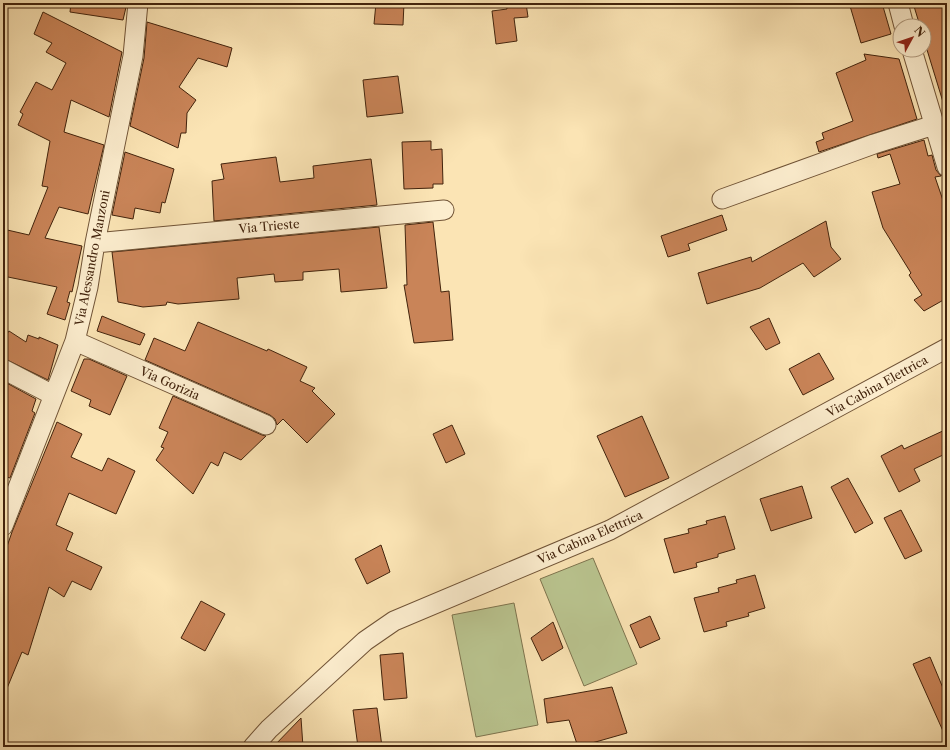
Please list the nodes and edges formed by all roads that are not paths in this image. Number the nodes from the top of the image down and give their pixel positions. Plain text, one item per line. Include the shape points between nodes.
1 (138, 3) edge
2 (898, 3) edge
3 (902, 18) edge
4 (914, 58) edge
5 (934, 125) junction
6 (947, 167) edge
7 (722, 199) dead end
8 (444, 210) dead end
9 (95, 243) junction
10 (75, 341) junction
11 (947, 348) edge
12 (3, 369) edge
13 (53, 395) junction
14 (266, 425) dead end
15 (3, 526) edge
16 (253, 747) edge

1 - 9 street, Via Alessandro Manzoni via 133,56
2 - 3 street
4 - 5 street
5 - 6 street
5 - 7 street
8 - 9 street, Via Trieste
9 - 10 street, Via Alessandro Manzoni
10 - 13 street, Via Alessandro Manzoni
10 - 14 street, Via Gorizia
11 - 16 street, Via Cabina Elettrica via 610,530 394,621 365,640
12 - 13 street
13 - 15 street, Via Alessandro Manzoni

